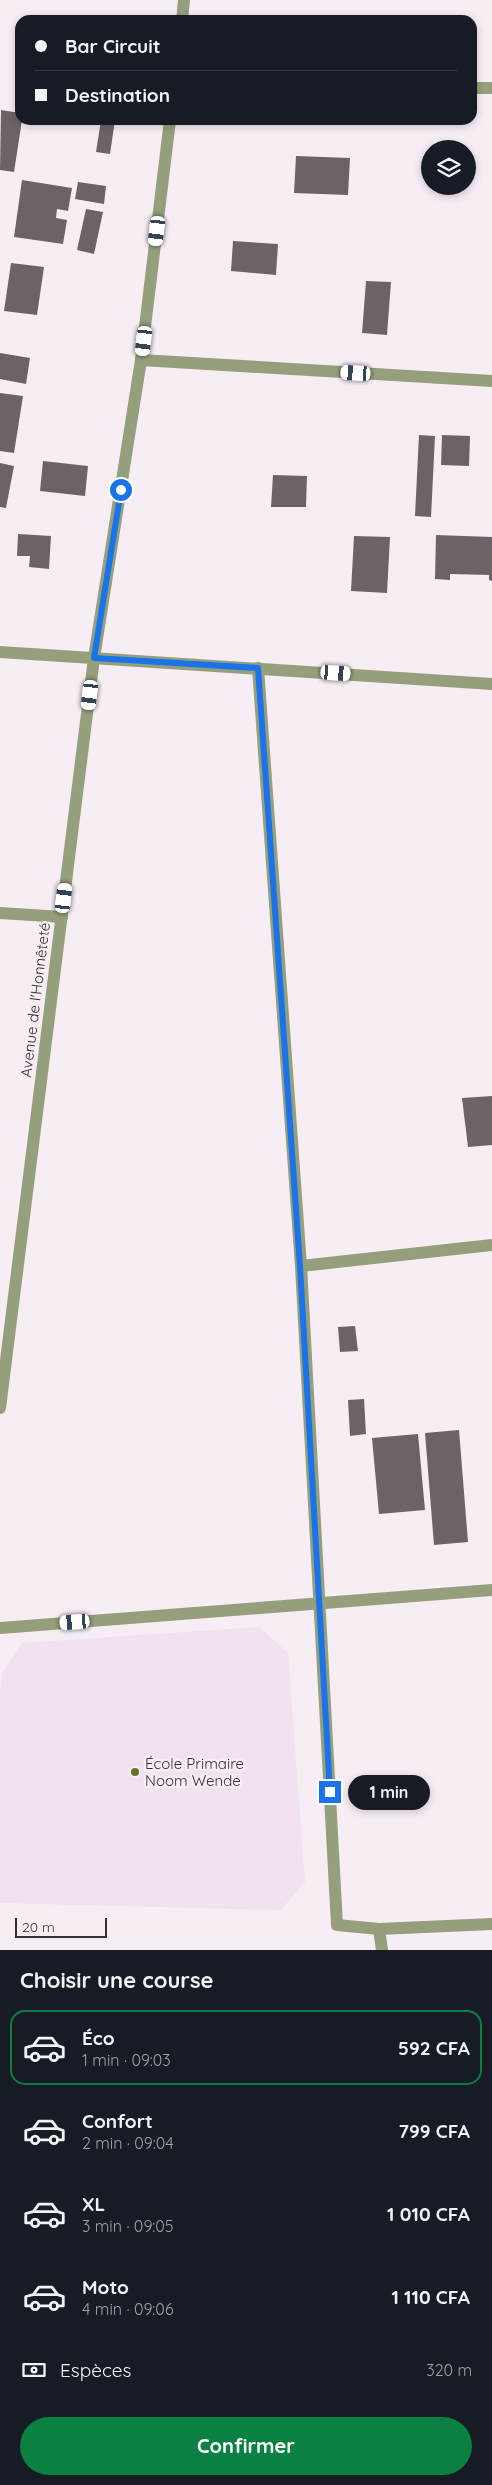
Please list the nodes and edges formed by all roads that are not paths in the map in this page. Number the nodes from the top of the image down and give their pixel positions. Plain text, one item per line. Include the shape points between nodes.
1 (184, 0) edge
2 (182, 15) edge
3 (477, 88) edge
4 (492, 88) edge
5 (169, 125) edge
6 (141, 360) junction
7 (492, 381) edge
8 (0, 652) edge
9 (94, 658) junction
10 (258, 668) junction
11 (492, 684) edge
12 (0, 913) edge
13 (62, 917) junction
14 (492, 1245) edge
15 (300, 1266) junction
16 (0, 1408) edge
17 (492, 1590) edge
18 (320, 1603) junction
19 (0, 1628) edge
20 (492, 1924) edge
21 (380, 1930) junction
22 (382, 1950) edge

1 - 2 street
3 - 4 street
5 - 6 street, Avenue de l'Honnêteté
6 - 7 street
6 - 9 street, Avenue de l'Honnêteté
8 - 9 street
9 - 10 street
9 - 13 street, Avenue de l'Honnêteté
10 - 11 street
10 - 15 street
12 - 13 street
13 - 16 street, Avenue de l'Honnêteté
14 - 15 street
15 - 18 street
17 - 18 street
18 - 19 street
18 - 21 street via 337,1925
20 - 21 street
21 - 22 street

